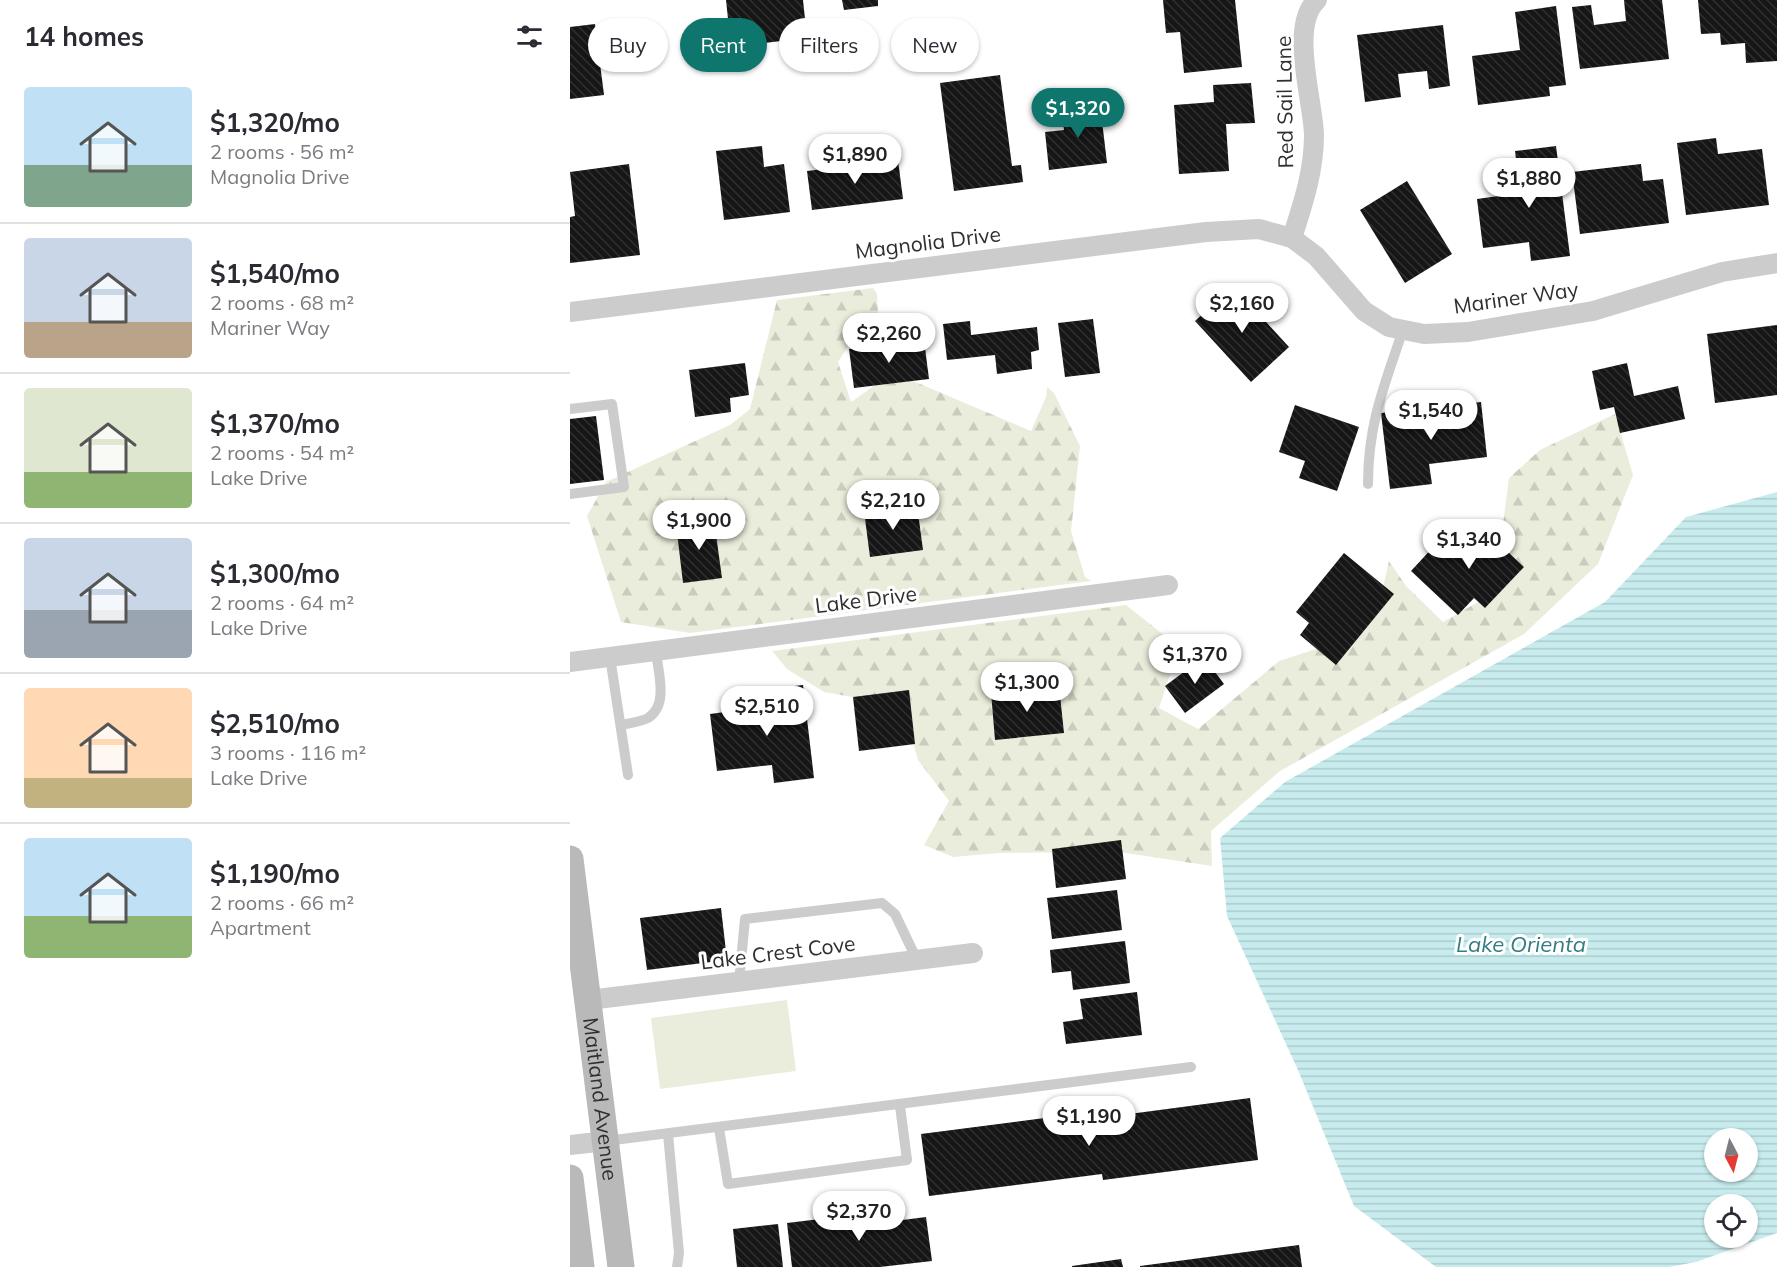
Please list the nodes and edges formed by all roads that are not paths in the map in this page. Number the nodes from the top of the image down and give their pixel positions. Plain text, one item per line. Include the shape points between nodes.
1 (1317, 0) edge
2 (1292, 238) junction
3 (1777, 263) edge
4 (570, 312) edge
5 (1403, 330) junction
6 (570, 409) edge
7 (1368, 484) dead end
8 (570, 494) edge
9 (1168, 585) dead end
10 (656, 652) junction
11 (610, 657) junction
12 (570, 662) edge
13 (621, 725) junction
14 (628, 775) dead end
15 (570, 859) edge
16 (973, 953) dead end
17 (917, 960) junction
18 (739, 982) junction
19 (589, 1000) junction
20 (1191, 1067) dead end
21 (900, 1106) junction
22 (719, 1128) junction
23 (668, 1134) junction
24 (606, 1141) junction
25 (570, 1145) edge
26 (570, 1179) edge
27 (581, 1267) edge
28 (621, 1267) edge
29 (677, 1267) edge

1 - 2 street, Red Sail Lane via 1311,6 1303,39 1314,135 1310,185
2 - 4 street, Magnolia Drive via 1258,229 1206,232
2 - 5 street, Mariner Way via 1316,256 1364,311 1389,327
3 - 5 street, Mariner Way via 1722,272 1593,311 1468,332 1424,334
5 - 7 lane via 1376,409 1368,447
6 - 8 lane via 612,404 624,487
9 - 10 street, Lake Drive
10 - 11 street, Lake Drive
10 - 13 lane via 659,707 647,719
11 - 12 street, Lake Drive
11 - 13 lane
13 - 14 lane
15 - 19 main road, Maitland Avenue
16 - 17 street, Lake Crest Cove
17 - 18 street, Lake Crest Cove
17 - 18 lane via 895,914 882,903 773,914 745,919
18 - 19 street, Lake Crest Cove
19 - 24 main road, Maitland Avenue
20 - 21 lane
21 - 22 lane
21 - 22 lane via 907,1160 728,1184
22 - 23 lane
23 - 24 lane
23 - 29 lane
24 - 25 street
24 - 28 main road, Maitland Avenue
26 - 27 main road, Maitland Avenue

